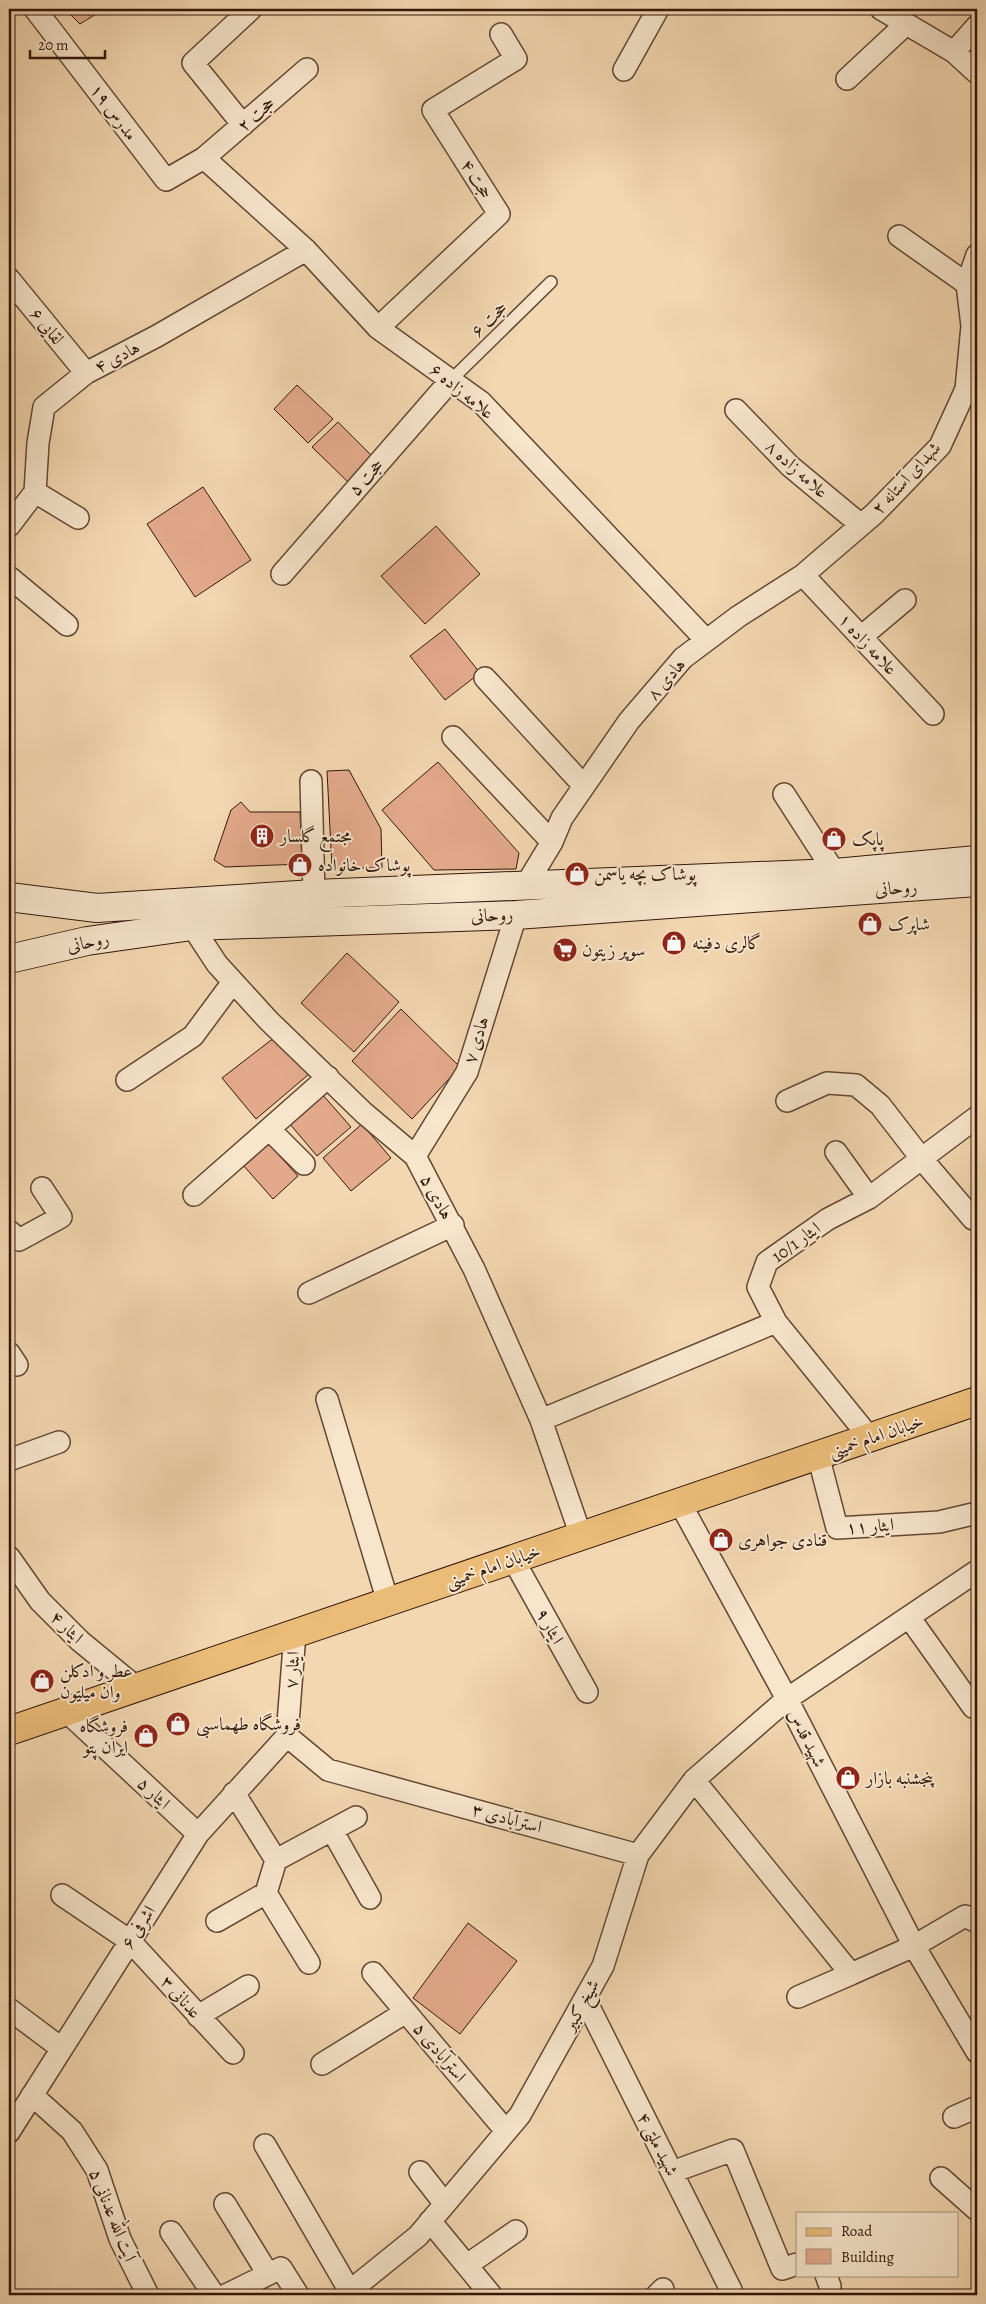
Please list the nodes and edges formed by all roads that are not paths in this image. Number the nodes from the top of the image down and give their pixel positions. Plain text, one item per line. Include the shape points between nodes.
1 (35, 9) edge
2 (251, 9) edge
3 (658, 9) edge
4 (881, 9) edge
5 (906, 24) junction
6 (977, 26) edge
7 (502, 34) dead end
8 (954, 52) junction
9 (307, 69) dead end
10 (624, 70) dead end
11 (977, 72) edge
12 (847, 79) dead end
13 (243, 124) junction
14 (204, 158) junction
15 (898, 236) dead end
16 (306, 250) junction
17 (977, 255) edge
18 (9, 279) edge
19 (551, 282) dead end
20 (967, 284) junction
21 (378, 328) junction
22 (973, 355) edge
23 (86, 373) junction
24 (451, 380) junction
25 (736, 410) dead end
26 (36, 492) junction
27 (78, 518) dead end
28 (862, 525) junction
29 (9, 526) edge
30 (282, 574) dead end
31 (803, 575) junction
32 (9, 577) edge
33 (905, 600) dead end
34 (67, 625) dead end
35 (861, 637) junction
36 (706, 640) junction
37 (485, 678) dead end
38 (933, 714) dead end
39 (453, 737) dead end
40 (311, 781) dead end
41 (584, 786) junction
42 (784, 794) dead end
43 (552, 842) junction
44 (977, 860) edge
45 (835, 873) junction
46 (977, 882) edge
47 (526, 885) junction
48 (402, 891) junction
49 (314, 894) junction
50 (9, 897) edge
51 (516, 915) junction
52 (402, 918) junction
53 (192, 926) junction
54 (9, 959) edge
55 (233, 982) junction
56 (328, 1077) junction
57 (127, 1080) dead end
58 (787, 1101) dead end
59 (977, 1117) edge
60 (269, 1129) junction
61 (836, 1152) dead end
62 (415, 1156) junction
63 (921, 1158) junction
64 (304, 1164) dead end
65 (42, 1188) dead end
66 (194, 1196) dead end
67 (868, 1198) junction
68 (973, 1218) dead end
69 (453, 1225) junction
70 (9, 1231) edge
71 (309, 1293) dead end
72 (776, 1322) junction
73 (327, 1399) dead end
74 (977, 1401) edge
75 (541, 1420) junction
76 (870, 1438) junction
77 (59, 1442) dead end
78 (818, 1455) junction
79 (9, 1460) edge
80 (680, 1502) junction
81 (977, 1513) edge
82 (581, 1536) junction
83 (9, 1557) edge
84 (513, 1559) junction
85 (977, 1571) edge
86 (388, 1602) junction
87 (909, 1617) junction
88 (292, 1634) junction
89 (136, 1687) junction
90 (587, 1692) dead end
91 (787, 1699) junction
92 (977, 1706) edge
93 (66, 1711) junction
94 (9, 1731) edge
95 (287, 1736) junction
96 (694, 1780) junction
97 (234, 1793) junction
98 (356, 1817) dead end
99 (332, 1830) junction
100 (198, 1834) junction
101 (638, 1855) junction
102 (276, 1860) junction
103 (266, 1893) junction
104 (62, 1895) dead end
105 (370, 1898) dead end
106 (217, 1920) dead end
107 (977, 1922) edge
108 (130, 1941) junction
109 (914, 1946) junction
110 (309, 1963) dead end
111 (373, 1973) dead end
112 (851, 1974) junction
113 (248, 1986) dead end
114 (798, 1997) dead end
115 (585, 1999) junction
116 (9, 2009) edge
117 (406, 2012) junction
118 (198, 2016) junction
119 (61, 2048) junction
120 (977, 2049) edge
121 (233, 2054) dead end
122 (322, 2064) dead end
123 (32, 2095) junction
124 (977, 2107) edge
125 (954, 2117) dead end
126 (506, 2131) junction
127 (9, 2132) edge
128 (265, 2145) dead end
129 (420, 2172) dead end
130 (672, 2172) junction
131 (941, 2178) dead end
132 (225, 2204) dead end
133 (445, 2204) junction
134 (977, 2210) edge
135 (430, 2221) junction
136 (516, 2231) dead end
137 (171, 2232) dead end
138 (796, 2264) edge
139 (466, 2266) junction
140 (268, 2274) junction
141 (731, 2290) dead end
142 (349, 2294) edge
143 (148, 2295) edge
144 (214, 2295) edge
145 (226, 2295) edge
146 (298, 2295) edge
147 (491, 2295) edge

1 - 14 street, مدرس ۱۹ via 166,180
2 - 13 street via 192,63
3 - 10 street
4 - 5 street
5 - 8 street
5 - 12 street
6 - 8 street
7 - 21 street, حجت ۴ via 516,59 434,110 499,214
8 - 11 street
9 - 13 street, حجت ۲
13 - 14 street, حجت ۲
14 - 16 street, علامه زاده ۶
15 - 20 street
16 - 21 street, علامه زاده ۶
16 - 23 street, هادی ۴
17 - 20 street, شهدای آستانه ۲
18 - 23 street, لقایی ۶
19 - 24 lane, حجت ۶
20 - 22 street, شهدای آستانه ۲
21 - 24 street, علامه زاده ۶
22 - 28 street, شهدای آستانه ۲ via 966,389 940,446
23 - 26 street, هادی ۴ via 44,407 38,443
24 - 30 street, حجت ۵
24 - 36 street, علامه زاده ۶ via 481,402
25 - 28 street, علامه زاده ۸ via 790,466
26 - 27 street
26 - 29 street
28 - 31 street, هادی ۸
31 - 35 street, علامه زاده ۱
31 - 36 street, هادی ۸
32 - 34 street
33 - 35 street
35 - 38 street, علامه زاده ۱
36 - 41 street, هادی ۸ via 683,658 630,721
37 - 41 street
39 - 43 street
40 - 49 street
41 - 43 street, هادی ۸ via 562,818
42 - 45 street
43 - 47 street, هادی ۸
44 - 45 main road, روحانی
45 - 47 main road, روحانی
46 - 51 main road, روحانی
47 - 48 main road, روحانی
48 - 49 main road, روحانی
48 - 52 main road
49 - 50 main road, روحانی via 97,908
51 - 52 main road, روحانی
51 - 62 street, هادی ۷ via 467,1072
52 - 53 main road, روحانی
53 - 54 main road, روحانی via 87,941
53 - 55 street, هادی ۵
55 - 56 street, هادی ۵
55 - 57 street via 193,1036
56 - 60 street
56 - 62 street, هادی ۵
58 - 63 street via 827,1083 856,1084 880,1105
59 - 63 street, ایثار 10/1
60 - 64 street
60 - 66 street
61 - 67 street
62 - 69 street, هادی ۵
63 - 67 street, ایثار 10/1
63 - 68 street
65 - 70 street via 61,1217 19,1240
67 - 72 street, ایثار 10/1 via 828,1219 767,1262 758,1287
69 - 71 street
69 - 75 street, هادی ۵
72 - 75 street
72 - 76 street, ایثار 10/1
73 - 86 street
74 - 76 main road, خیابان امام خمینی
75 - 82 street, هادی ۵
76 - 78 main road, خیابان امام خمینی
77 - 79 street
78 - 80 main road, خیابان امام خمینی
78 - 81 street, ایثار ۱۱ via 837,1528 939,1522
80 - 82 main road, خیابان امام خمینی
80 - 91 street, شهید قدس
82 - 84 main road, خیابان امام خمینی
83 - 89 street, ایثار ۴ via 40,1601 80,1641
84 - 86 main road, خیابان امام خمینی
84 - 90 street, ایثار ۹
85 - 87 street, شیخ کبیر
86 - 88 main road, خیابان امام خمینی
87 - 91 street, شیخ کبیر
87 - 92 street via 973,1707
88 - 89 main road, خیابان امام خمینی
88 - 95 street, ایثار ۷ via 294,1646
89 - 93 main road, خیابان امام خمینی
91 - 96 street, شیخ کبیر
91 - 109 street, شهید قدس
93 - 94 main road, خیابان امام خمینی
93 - 100 street, ایثار ۵
95 - 97 street, اشرفی ۶
95 - 101 street, استرآبادی ٣ via 328,1770
96 - 101 street, شیخ کبیر
96 - 112 street
97 - 100 street, اشرفی ۶
97 - 102 street
98 - 99 street
99 - 102 street
99 - 105 street
100 - 108 street, اشرفی ۶
101 - 115 street, شیخ کبیر via 603,1966
102 - 103 street
103 - 106 street
103 - 110 street
104 - 108 street, عدنانی ۳
107 - 109 street via 965,1916
108 - 118 street, عدنانی ۳
108 - 119 street, اشرفی ۶
109 - 112 street
109 - 120 street, شهید قدس
111 - 117 street, استرآبادی ۵
112 - 114 street
113 - 118 street
115 - 126 street, شیخ کبیر via 520,2115
115 - 130 street, شهید ملتی ۴
116 - 119 street
117 - 122 street
117 - 126 street, استرآبادی ۵
118 - 121 street, عدنانی ۳
119 - 123 street, اشرفی ۶
123 - 127 street, اشرفی ۶
123 - 143 street, آیت الله عدنانی ۵ via 72,2131 97,2170 120,2239
124 - 125 street
126 - 133 street, شیخ کبیر
128 - 142 street
129 - 133 street
130 - 138 street via 733,2150 782,2269
130 - 141 street, شهید ملتی ۴
131 - 134 street
132 - 140 street
133 - 135 street, شیخ کبیر
135 - 139 street
135 - 142 street, شیخ کبیر via 418,2236
136 - 139 street
137 - 144 street
139 - 147 street
140 - 145 street
140 - 146 street via 281,2268

